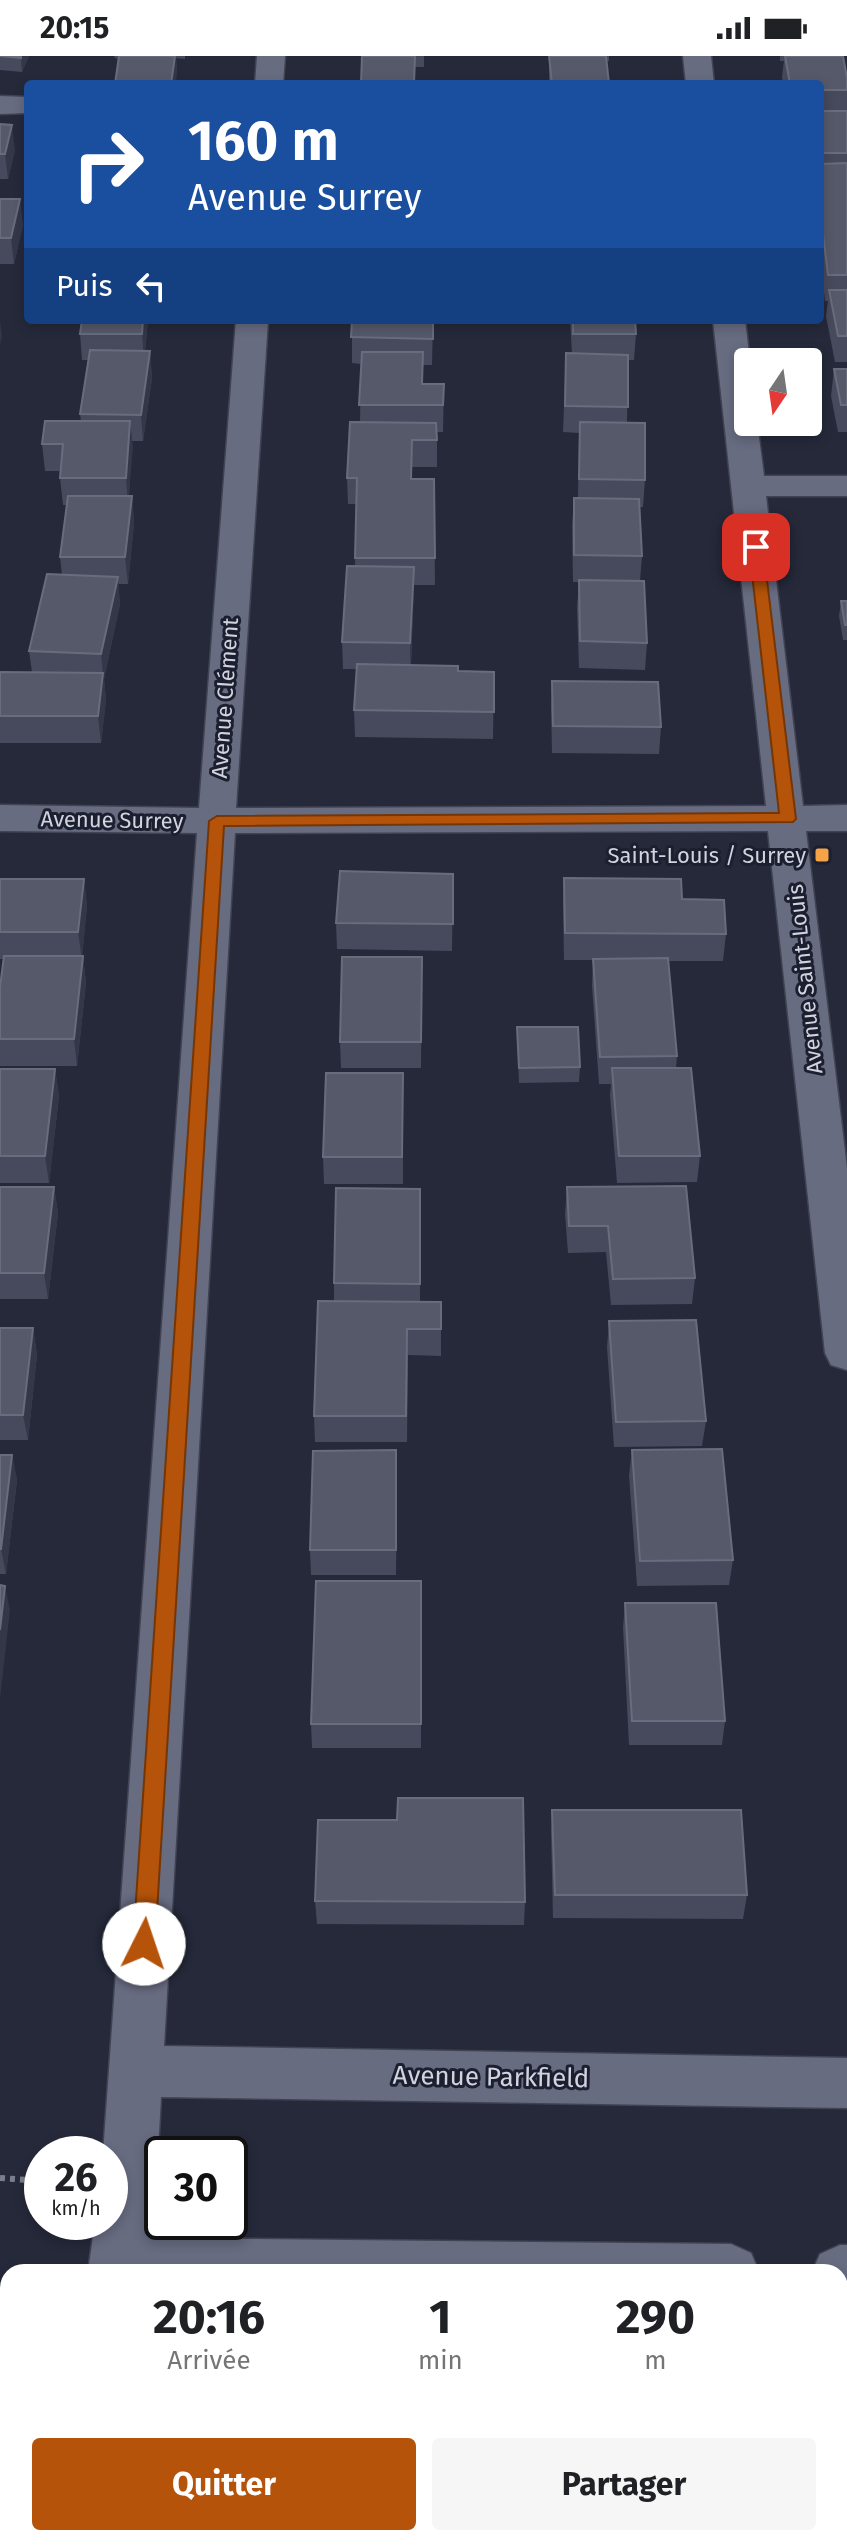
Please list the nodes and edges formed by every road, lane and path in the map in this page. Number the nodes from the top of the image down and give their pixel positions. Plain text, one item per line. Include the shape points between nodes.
1 (271, 56) edge
2 (697, 56) edge
3 (269, 80) edge
4 (700, 80) edge
5 (252, 324) edge
6 (729, 324) edge
7 (749, 486) junction
8 (847, 486) edge
9 (0, 818) edge
10 (847, 818) edge
11 (788, 819) junction
12 (217, 821) junction
13 (841, 1252) edge
14 (847, 1353) edge
15 (136, 2071) junction
16 (847, 2083) edge
17 (0, 2178) edge
18 (24, 2180) edge
19 (118, 2264) edge

1 - 3 street
2 - 4 street
5 - 12 street, Avenue Clément
6 - 7 street, Avenue Saint-Louis
7 - 8 street
7 - 11 street, Avenue Saint-Louis
9 - 12 street, Avenue Surrey
10 - 11 street, Avenue Surrey
11 - 12 street, Avenue Surrey
11 - 13 street, Avenue Saint-Louis
12 - 15 street, Avenue Clément
13 - 14 street, Avenue Saint-Louis
15 - 16 street, Avenue Parkfield
15 - 19 street, Avenue Clément
17 - 18 path

